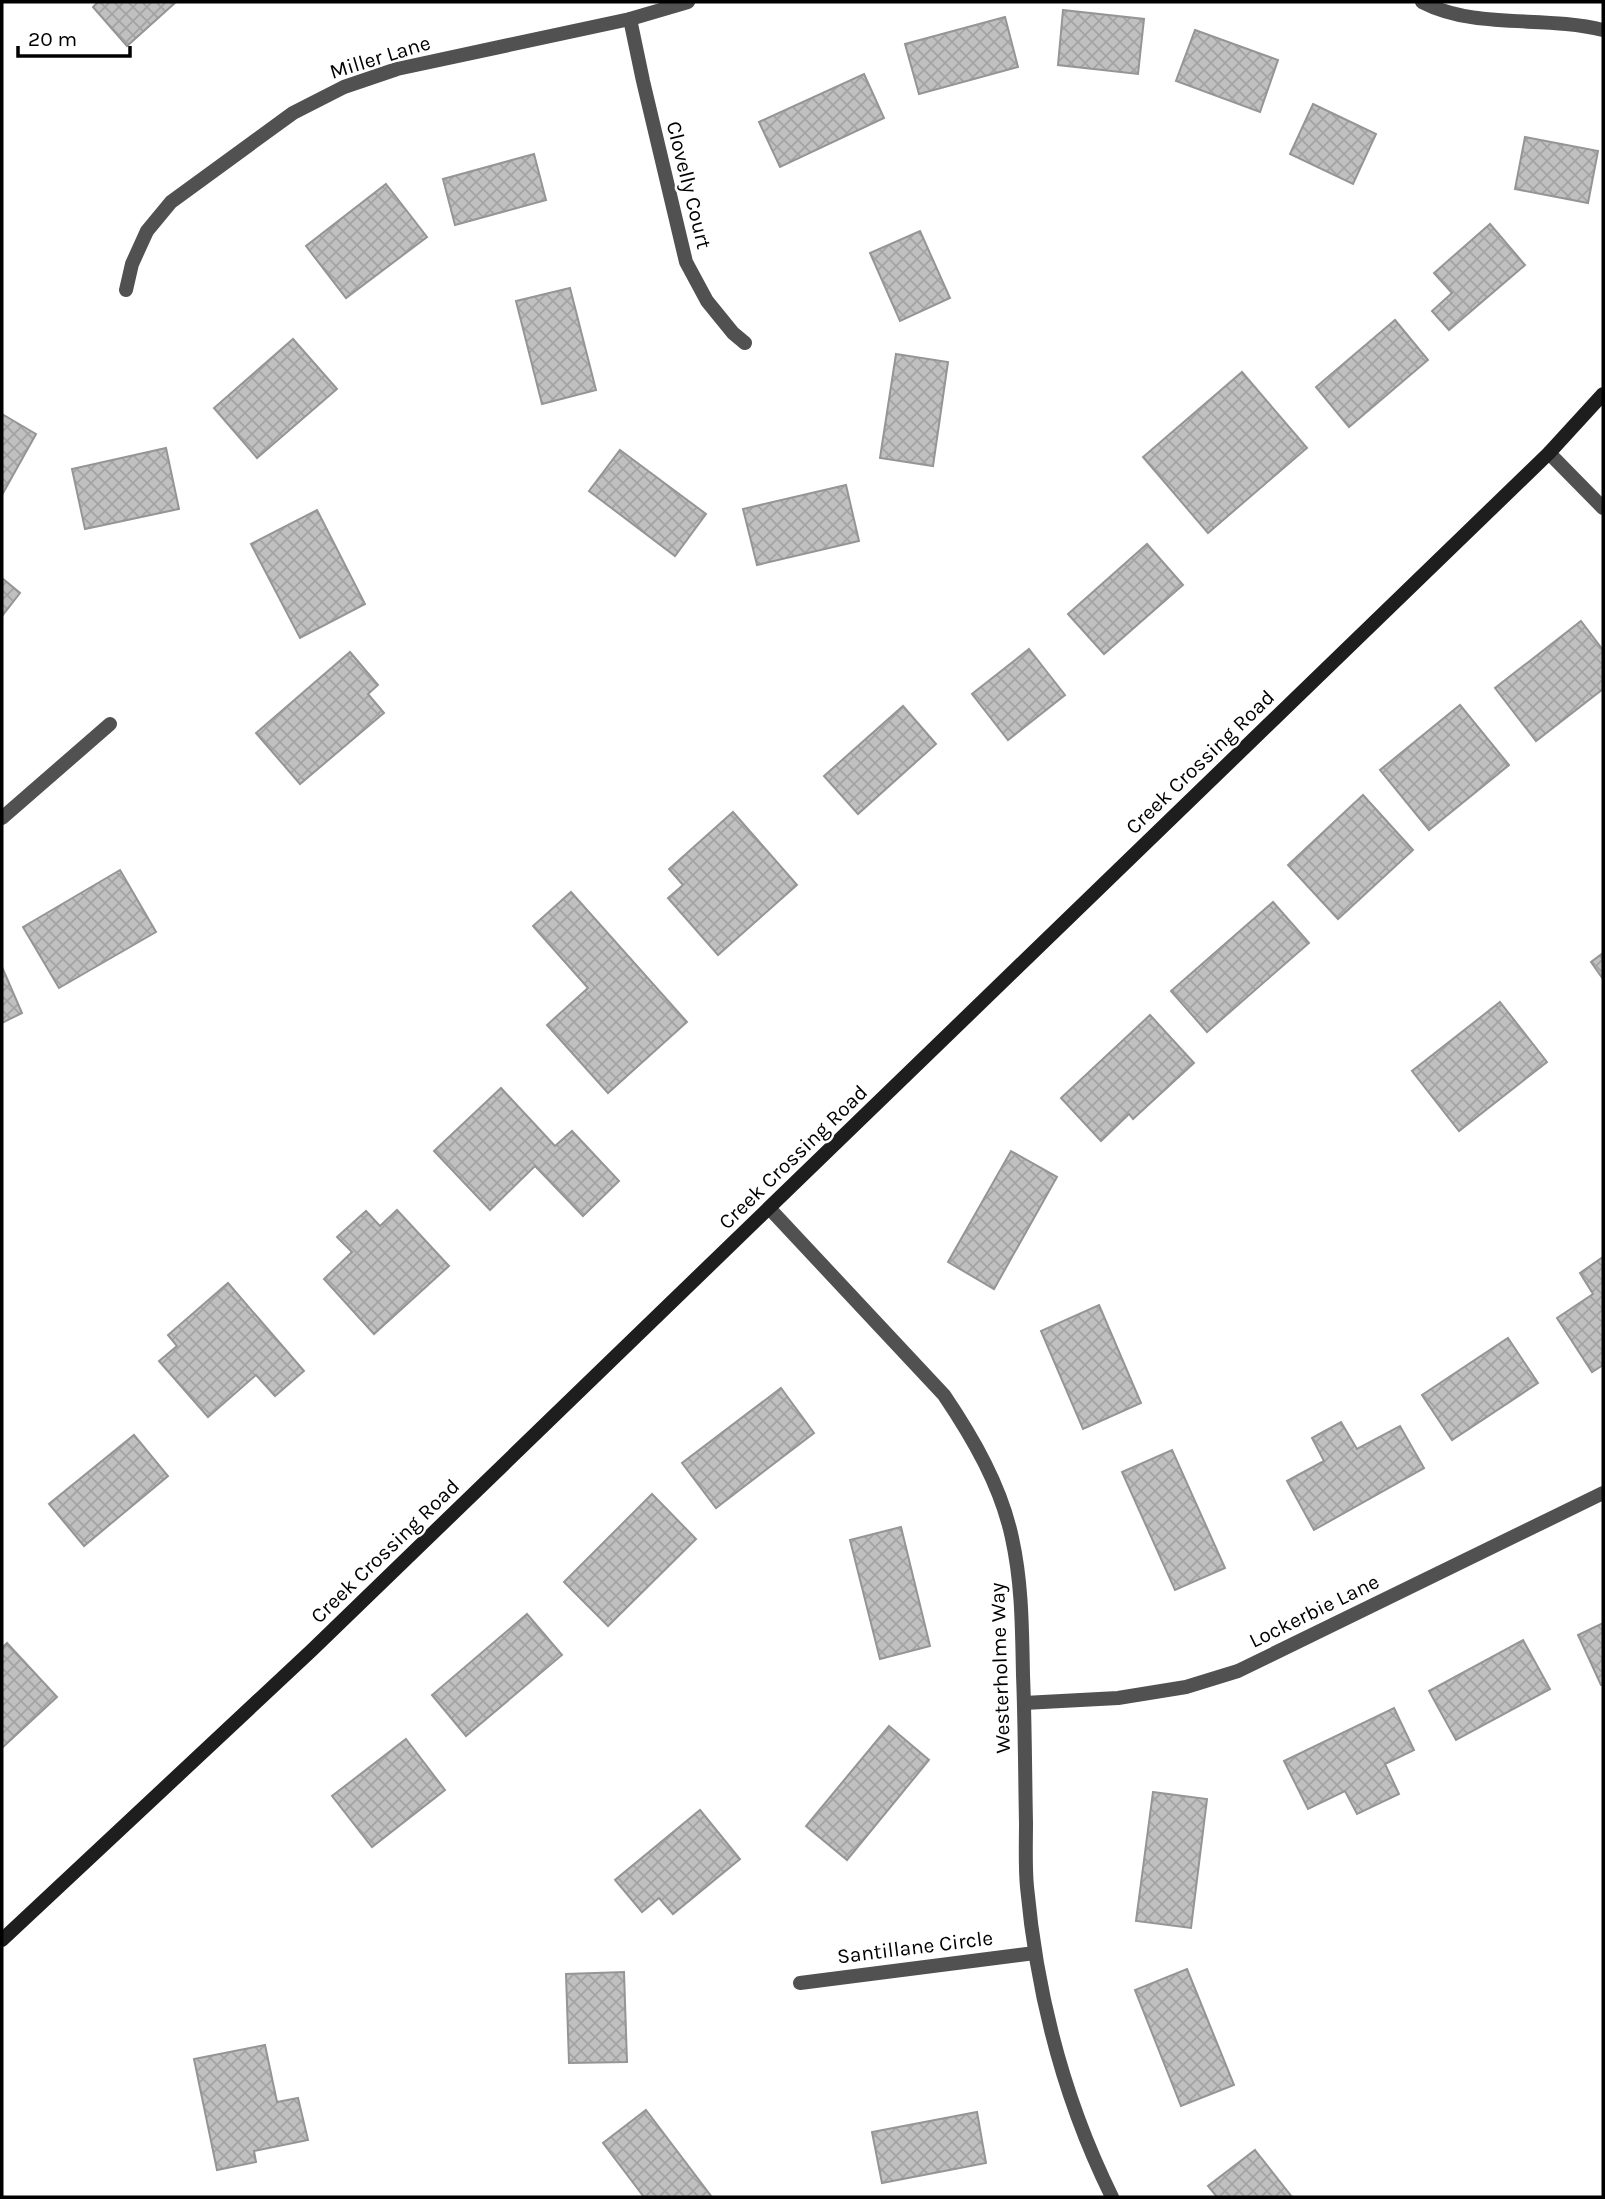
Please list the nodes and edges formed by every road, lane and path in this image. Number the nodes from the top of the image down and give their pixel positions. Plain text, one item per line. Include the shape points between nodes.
1 (688, 2) edge
2 (1422, 2) edge
3 (630, 19) junction
4 (1603, 30) edge
5 (126, 290) dead end
6 (745, 343) dead end
7 (1603, 394) edge
8 (1549, 453) junction
9 (1603, 508) edge
10 (110, 724) dead end
11 (2, 818) edge
12 (770, 1209) junction
13 (1603, 1493) edge
14 (1024, 1703) junction
15 (2, 1940) edge
16 (1035, 1953) junction
17 (800, 1983) dead end
18 (1112, 2197) edge

1 - 3 street, Miller Lane
2 - 4 street via 1478,18
3 - 5 street, Miller Lane via 397,69 344,87 293,113 170,202 147,231
3 - 6 street, Clovelly Court via 686,262 707,301
7 - 8 street, Creek Crossing Road
8 - 9 street
8 - 12 street, Creek Crossing Road
10 - 11 street
12 - 14 street, Westerholme Way via 944,1395 981,1457 1011,1535 1021,1593
12 - 15 street, Creek Crossing Road via 312,1650
13 - 14 street, Lockerbie Lane via 1238,1671 1186,1687 1118,1698
14 - 16 street, Westerholme Way via 1027,1885
16 - 17 street, Santillane Circle
16 - 18 street, Westerholme Way via 1069,2096

